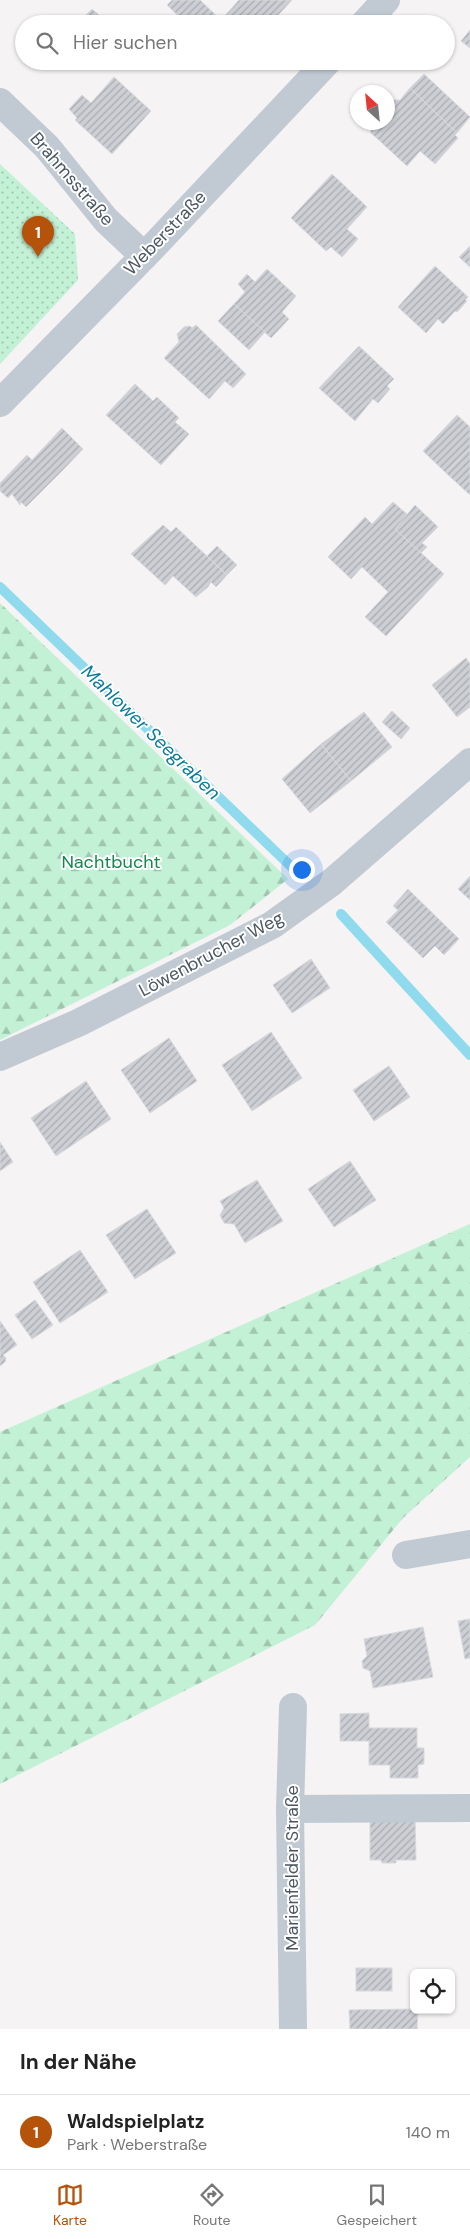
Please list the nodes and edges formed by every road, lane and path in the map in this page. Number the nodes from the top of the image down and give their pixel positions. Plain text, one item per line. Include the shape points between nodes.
1 (386, 0) edge
2 (372, 15) edge
3 (320, 70) edge
4 (0, 102) edge
5 (144, 256) junction
6 (0, 403) edge
7 (470, 762) edge
8 (0, 1056) edge
9 (470, 1544) edge
10 (406, 1555) dead end
11 (293, 1707) dead end
12 (290, 1808) junction
13 (470, 1808) edge
14 (293, 2029) edge

1 - 2 street
3 - 5 street, Weberstraße
4 - 5 street, Brahmsstraße via 47,147 106,220
5 - 6 street, Weberstraße
7 - 8 street, Löwenbrucher Weg via 332,882 272,925 78,1023
9 - 10 street
11 - 12 street, Marienfelder Straße
12 - 13 street
12 - 14 street, Marienfelder Straße

